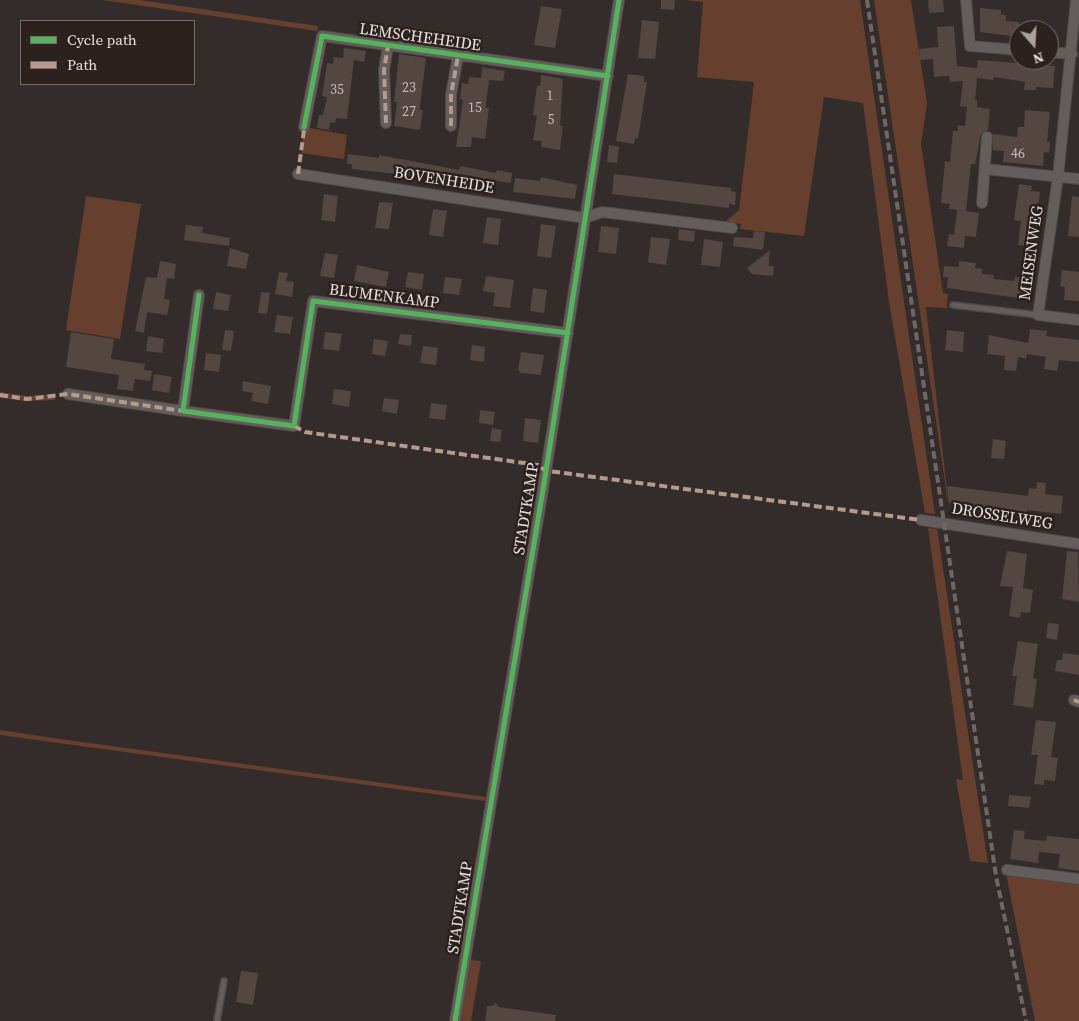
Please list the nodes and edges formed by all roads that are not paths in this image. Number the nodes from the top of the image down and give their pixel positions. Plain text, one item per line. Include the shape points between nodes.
1 (619, 0) edge
2 (966, 0) edge
3 (1076, 0) edge
4 (388, 46) junction
5 (1009, 49) edge
6 (1059, 53) edge
7 (1072, 54) junction
8 (458, 56) junction
9 (608, 76) junction
10 (386, 122) dead end
11 (451, 126) dead end
12 (304, 127) dead end
13 (987, 137) dead end
14 (985, 169) junction
15 (298, 174) dead end
16 (1058, 177) junction
17 (1079, 179) edge
18 (982, 203) dead end
19 (585, 218) junction
20 (732, 228) dead end
21 (199, 295) dead end
22 (953, 305) dead end
23 (1038, 315) junction
24 (1079, 320) edge
25 (568, 333) junction
26 (68, 394) dead end
27 (183, 411) junction
28 (921, 520) dead end
29 (1079, 544) edge
30 (1007, 870) dead end
31 (1079, 879) edge
32 (224, 981) dead end
33 (217, 1021) edge
34 (454, 1021) edge

1 - 9 street, STADTKAMP
2 - 5 street via 970,46
3 - 7 street, MEISENWEG
4 - 8 street, LEMSCHEHEIDE
4 - 10 street, LEMSCHEHEIDE via 384,70
4 - 12 street, LEMSCHEHEIDE via 322,36
6 - 7 street
7 - 16 street, MEISENWEG
8 - 9 street, LEMSCHEHEIDE
8 - 11 street, LEMSCHEHEIDE
9 - 19 street, STADTKAMP
13 - 14 street
14 - 16 street
14 - 18 street
15 - 19 street, BOVENHEIDE
16 - 17 street
16 - 23 street, MEISENWEG
19 - 20 street via 602,212
19 - 25 street, STADTKAMP
21 - 27 street
22 - 23 lane
23 - 24 street, MEISENWEG
25 - 27 street, BLUMENKAMP via 313,301 294,426
25 - 34 street, STADTKAMP
26 - 27 street, BLUMENKAMP
28 - 29 street, DROSSELWEG
30 - 31 street
32 - 33 lane

